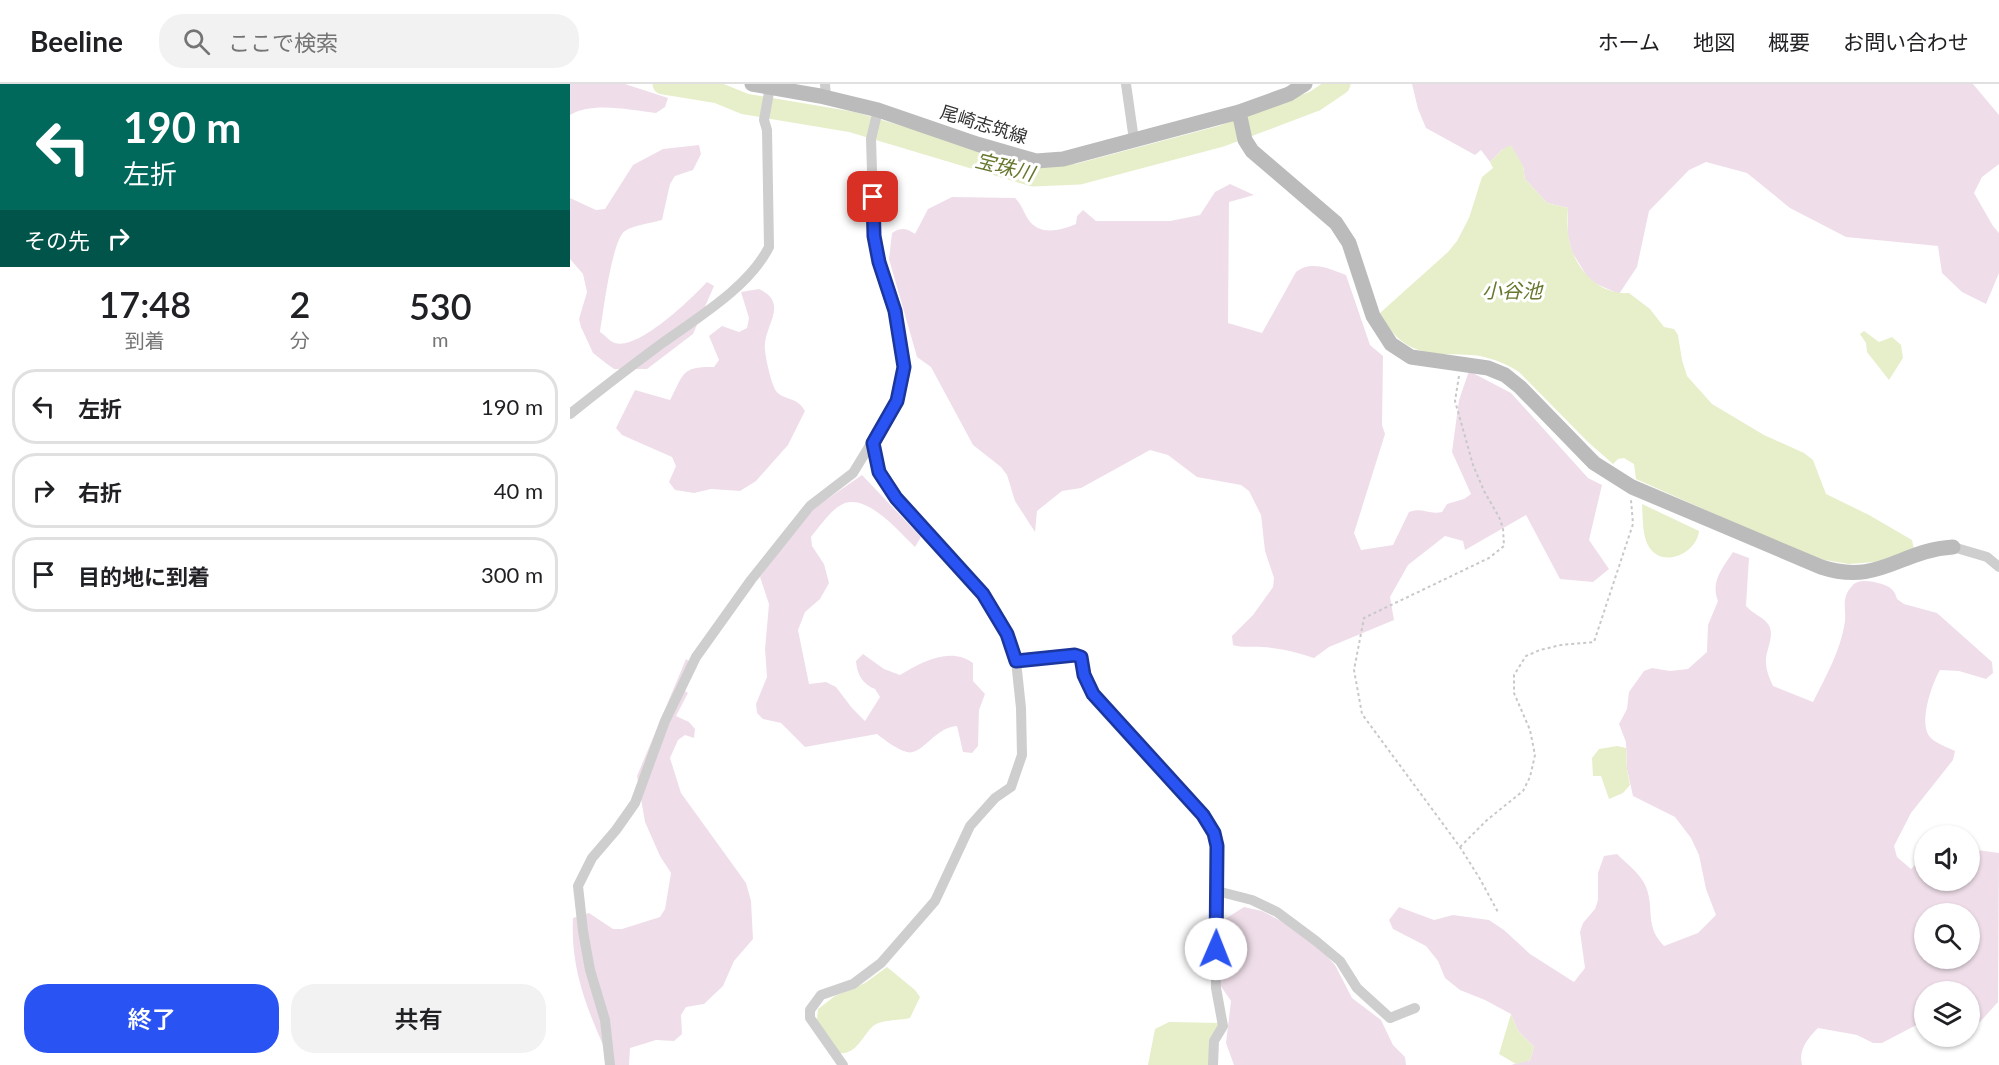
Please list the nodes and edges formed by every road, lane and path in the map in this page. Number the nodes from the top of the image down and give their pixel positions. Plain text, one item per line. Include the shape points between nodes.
1 (752, 84) edge
2 (1126, 84) edge
3 (1305, 84) edge
4 (826, 91) edge
5 (770, 93) junction
6 (877, 114) junction
7 (1239, 115) junction
8 (1134, 140) junction
9 (1462, 366) junction
10 (570, 414) edge
11 (873, 443) junction
12 (1632, 487) junction
13 (1953, 547) joint
14 (1999, 567) edge
15 (1016, 661) junction
16 (1460, 847) junction
17 (1217, 891) junction
18 (1499, 914) dead end
19 (1415, 1008) dead end
20 (610, 1065) edge
21 (843, 1065) edge
22 (1213, 1065) edge

1 - 5 street, 尾崎志筑線
2 - 8 street
3 - 7 street, 尾崎志筑線
4 - 5 street, 尾崎志筑線
4 - 6 street, 尾崎志筑線
5 - 10 street via 764,120 769,247 762,262 712,306
6 - 8 street, 尾崎志筑線 via 1036,161 1063,159
6 - 11 street via 872,139 874,236 895,311 904,367 897,401
7 - 8 street, 尾崎志筑線
7 - 9 street via 1252,151 1335,223 1349,243 1372,316 1391,344 1411,357
9 - 12 street via 1488,368 1505,375 1594,464
9 - 16 path via 1455,401 1473,465 1501,523 1504,546 1489,558 1364,618 1354,670 1362,714
11 - 15 street via 879,472 896,498 983,594 1007,634
11 - 20 street via 853,474 810,506 696,657 665,721 635,802 592,858 578,886
12 - 13 street via 1807,562 1841,572 1875,571 1928,551
12 - 16 path via 1633,524 1594,642 1540,650 1526,656 1514,675 1514,693 1530,730 1535,755 1523,791
13 - 14 street via 1987,557
15 - 17 street via 1081,657 1093,694 1203,815 1214,833
15 - 21 street via 1022,755 1011,787 994,798 970,826 934,901 880,963 853,984 821,995 810,1010 810,1018
16 - 18 path
17 - 19 street via 1252,900 1301,929 1340,961 1357,988 1390,1018
17 - 22 street via 1216,988 1223,1026 1214,1041

